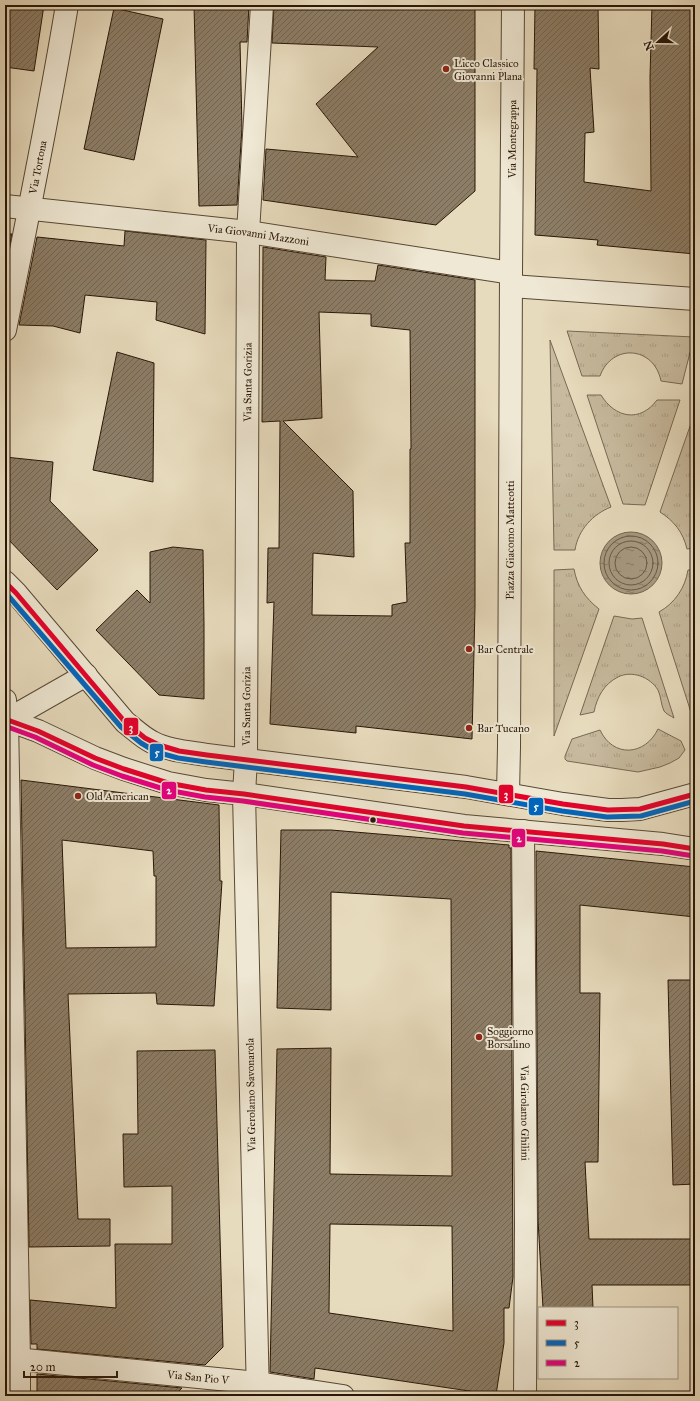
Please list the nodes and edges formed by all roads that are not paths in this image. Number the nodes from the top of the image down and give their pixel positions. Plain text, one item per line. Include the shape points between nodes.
1 (67, 5) edge
2 (262, 5) edge
3 (513, 5) edge
4 (5, 206) edge
5 (30, 208) junction
6 (248, 232) junction
7 (510, 280) junction
8 (695, 299) edge
9 (5, 330) edge
10 (5, 582) edge
11 (86, 675) junction
12 (6, 713) edge
13 (246, 759) junction
14 (244, 794) junction
15 (508, 794) junction
16 (695, 794) edge
17 (523, 831) junction
18 (695, 849) edge
19 (12, 1359) edge
20 (258, 1390) edge
21 (19, 1396) edge
22 (343, 1396) edge
23 (525, 1396) edge

1 - 5 street, Via Tortona
2 - 6 street, Via Santa Gorizia
3 - 7 street, Via Montegrappa
4 - 5 street, Via Giovanni Mazzoni
5 - 6 street, Via Giovanni Mazzoni
5 - 9 street, Via Tortona
6 - 7 street, Via Giovanni Mazzoni
6 - 13 street, Via Santa Gorizia
7 - 8 street
7 - 15 street, Piazza Giacomo Matteotti
10 - 11 street
11 - 12 street
11 - 13 street via 125,722 153,743 177,750
12 - 14 street via 64,744 124,769 168,783
12 - 19 street
13 - 14 street, Via Santa Gorizia
13 - 15 street
14 - 17 street via 464,826
14 - 20 street, Via Gerolamo Savonarola
15 - 16 street via 563,804 622,810 649,807
17 - 18 street
17 - 23 street, Via Girolamo Ghilini
19 - 20 street, Via San Pio V
19 - 21 street
20 - 22 street, Via San Pio V

